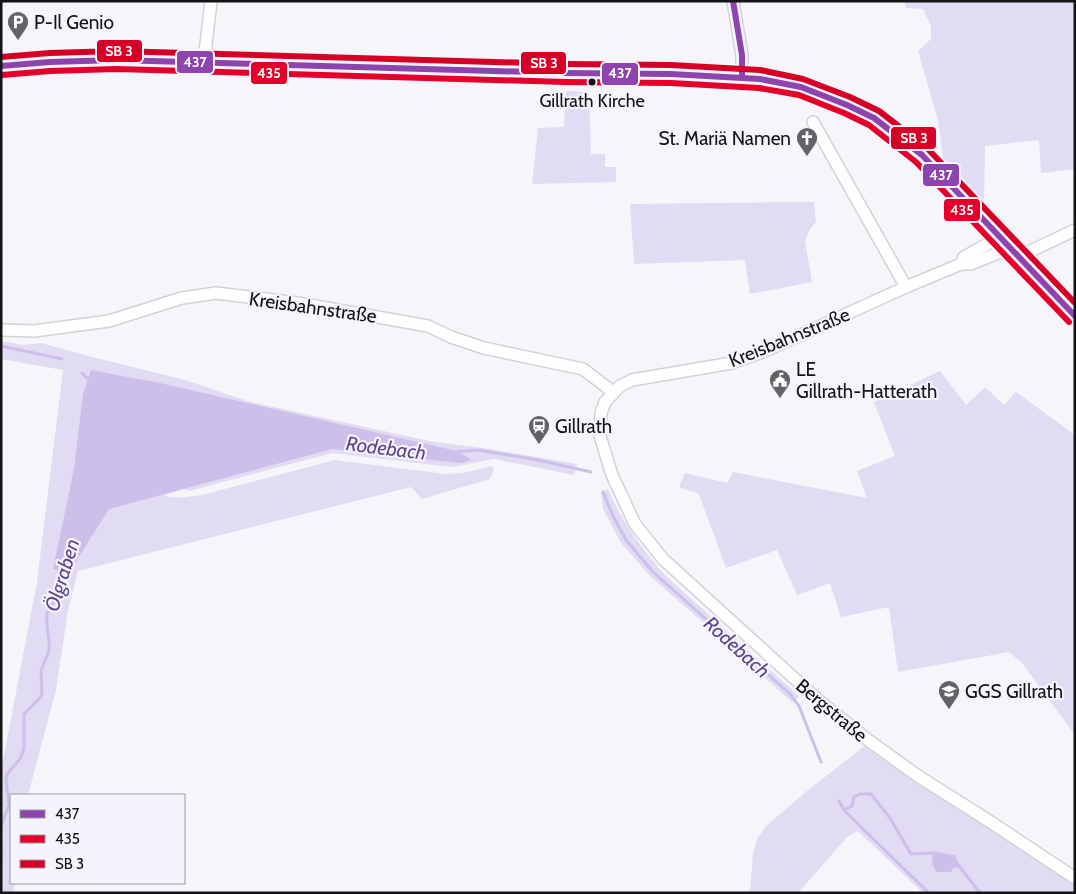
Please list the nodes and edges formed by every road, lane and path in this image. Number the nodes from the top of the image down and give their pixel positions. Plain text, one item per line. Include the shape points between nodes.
1 (211, 1) edge
2 (733, 1) edge
3 (204, 62) junction
4 (1, 66) edge
5 (742, 77) junction
6 (813, 122) dead end
7 (1075, 230) edge
8 (1010, 248) junction
9 (906, 287) junction
10 (1075, 316) edge
11 (2, 330) edge
12 (613, 392) junction
13 (1075, 878) edge

1 - 3 street
2 - 5 street via 742,55
3 - 4 main road via 106,60
3 - 5 main road
5 - 8 main road via 811,90 874,118 922,155
6 - 9 street
7 - 8 street, Kreisbahnstraße
8 - 9 street, Kreisbahnstraße via 964,257 961,264
8 - 10 main road
9 - 12 street, Kreisbahnstraße via 764,352 732,363 632,380
11 - 12 street, Kreisbahnstraße via 34,331 109,321 190,296 221,293 428,326 484,348 584,369
12 - 13 street, Bergstraße via 601,413 600,436 612,475 635,524 663,560 868,740

